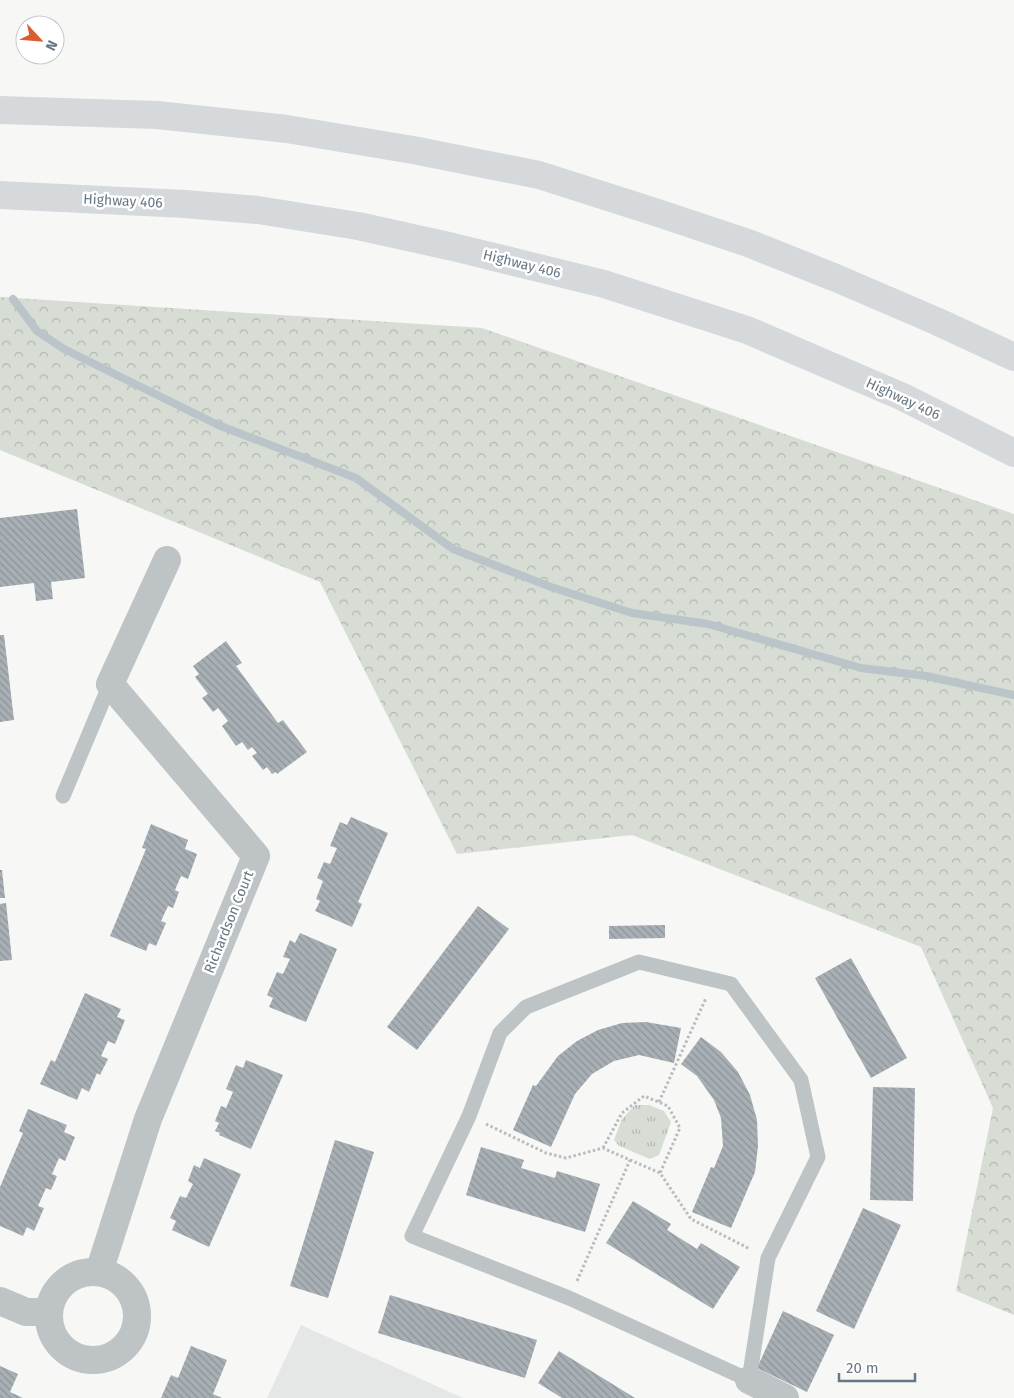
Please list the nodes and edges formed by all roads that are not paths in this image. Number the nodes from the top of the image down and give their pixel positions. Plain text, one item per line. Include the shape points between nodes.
1 (0, 110) edge
2 (0, 195) edge
3 (1014, 357) edge
4 (1014, 453) edge
5 (167, 560) dead end
6 (110, 684) junction
7 (63, 796) dead end
8 (99, 1272) junction
9 (0, 1301) edge
10 (49, 1312) junction
11 (749, 1380) junction
12 (785, 1398) edge

1 - 3 highway via 157,115 286,129 539,175 757,247 918,313
2 - 4 highway, Highway 406 via 258,210 453,246 604,284 747,330 903,397
5 - 6 street
6 - 7 lane
6 - 8 street, Richardson Court via 256,856 148,1119
8 - 10 street via 84,1272 71,1277 52,1298
8 - 10 street via 113,1276 134,1297 137,1326 121,1351 108,1359 93,1361 79,1359 66,1352 50,1327
9 - 10 street via 26,1312
11 - 11 lane via 768,1258 818,1157 802,1080 731,984 639,962 526,1007 500,1033 468,1116 412,1236 569,1298
11 - 12 street

